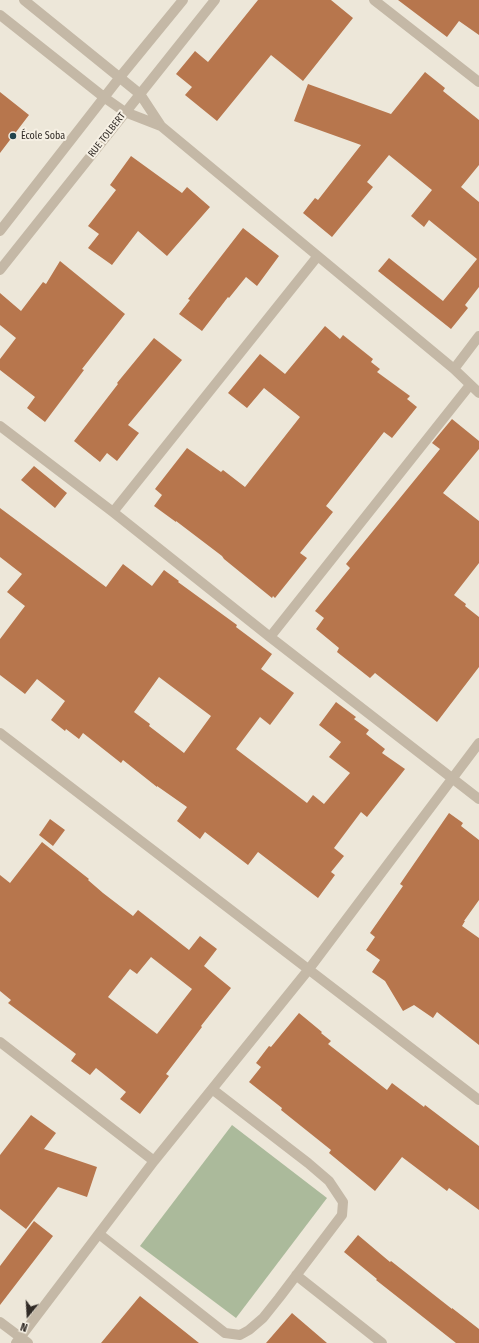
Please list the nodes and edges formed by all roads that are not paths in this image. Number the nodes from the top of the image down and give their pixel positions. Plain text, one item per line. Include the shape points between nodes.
1 (24, 0) edge
2 (183, 0) edge
3 (215, 0) edge
4 (374, 0) edge
5 (0, 15) edge
6 (120, 77) junction
7 (479, 82) edge
8 (140, 94) junction
9 (105, 98) junction
10 (125, 112) junction
11 (161, 126) junction
12 (0, 231) edge
13 (317, 257) junction
14 (0, 270) edge
15 (479, 336) edge
16 (454, 369) junction
17 (470, 385) junction
18 (479, 393) edge
19 (0, 426) edge
20 (113, 512) junction
21 (270, 637) junction
22 (0, 733) edge
23 (479, 743) edge
24 (453, 778) junction
25 (479, 799) edge
26 (309, 970) junction
27 (0, 1042) edge
28 (212, 1090) junction
29 (479, 1100) edge
30 (154, 1161) junction
31 (99, 1234) junction
32 (296, 1275) junction
33 (0, 1322) edge
34 (21, 1341) edge
35 (382, 1343) edge

1 - 6 street
2 - 6 street
3 - 8 street, RUE TOLBERT
4 - 7 street
5 - 9 street
6 - 8 street
6 - 9 street
8 - 10 street, RUE TOLBERT
8 - 11 street
9 - 10 street
9 - 12 street
10 - 11 street
10 - 14 street, RUE TOLBERT
11 - 13 street
13 - 16 street
13 - 20 street
15 - 16 street
16 - 17 street
17 - 18 street
17 - 21 street
19 - 20 street
20 - 21 street
21 - 24 street
22 - 26 street
23 - 24 street
24 - 25 street
24 - 26 street
26 - 28 street
26 - 29 street
27 - 30 street
28 - 30 street
28 - 32 street via 308,1163 329,1181 343,1202 342,1215
30 - 31 street
31 - 32 street via 225,1333 240,1335 249,1330 263,1318
31 - 34 street
32 - 35 street
33 - 34 street

